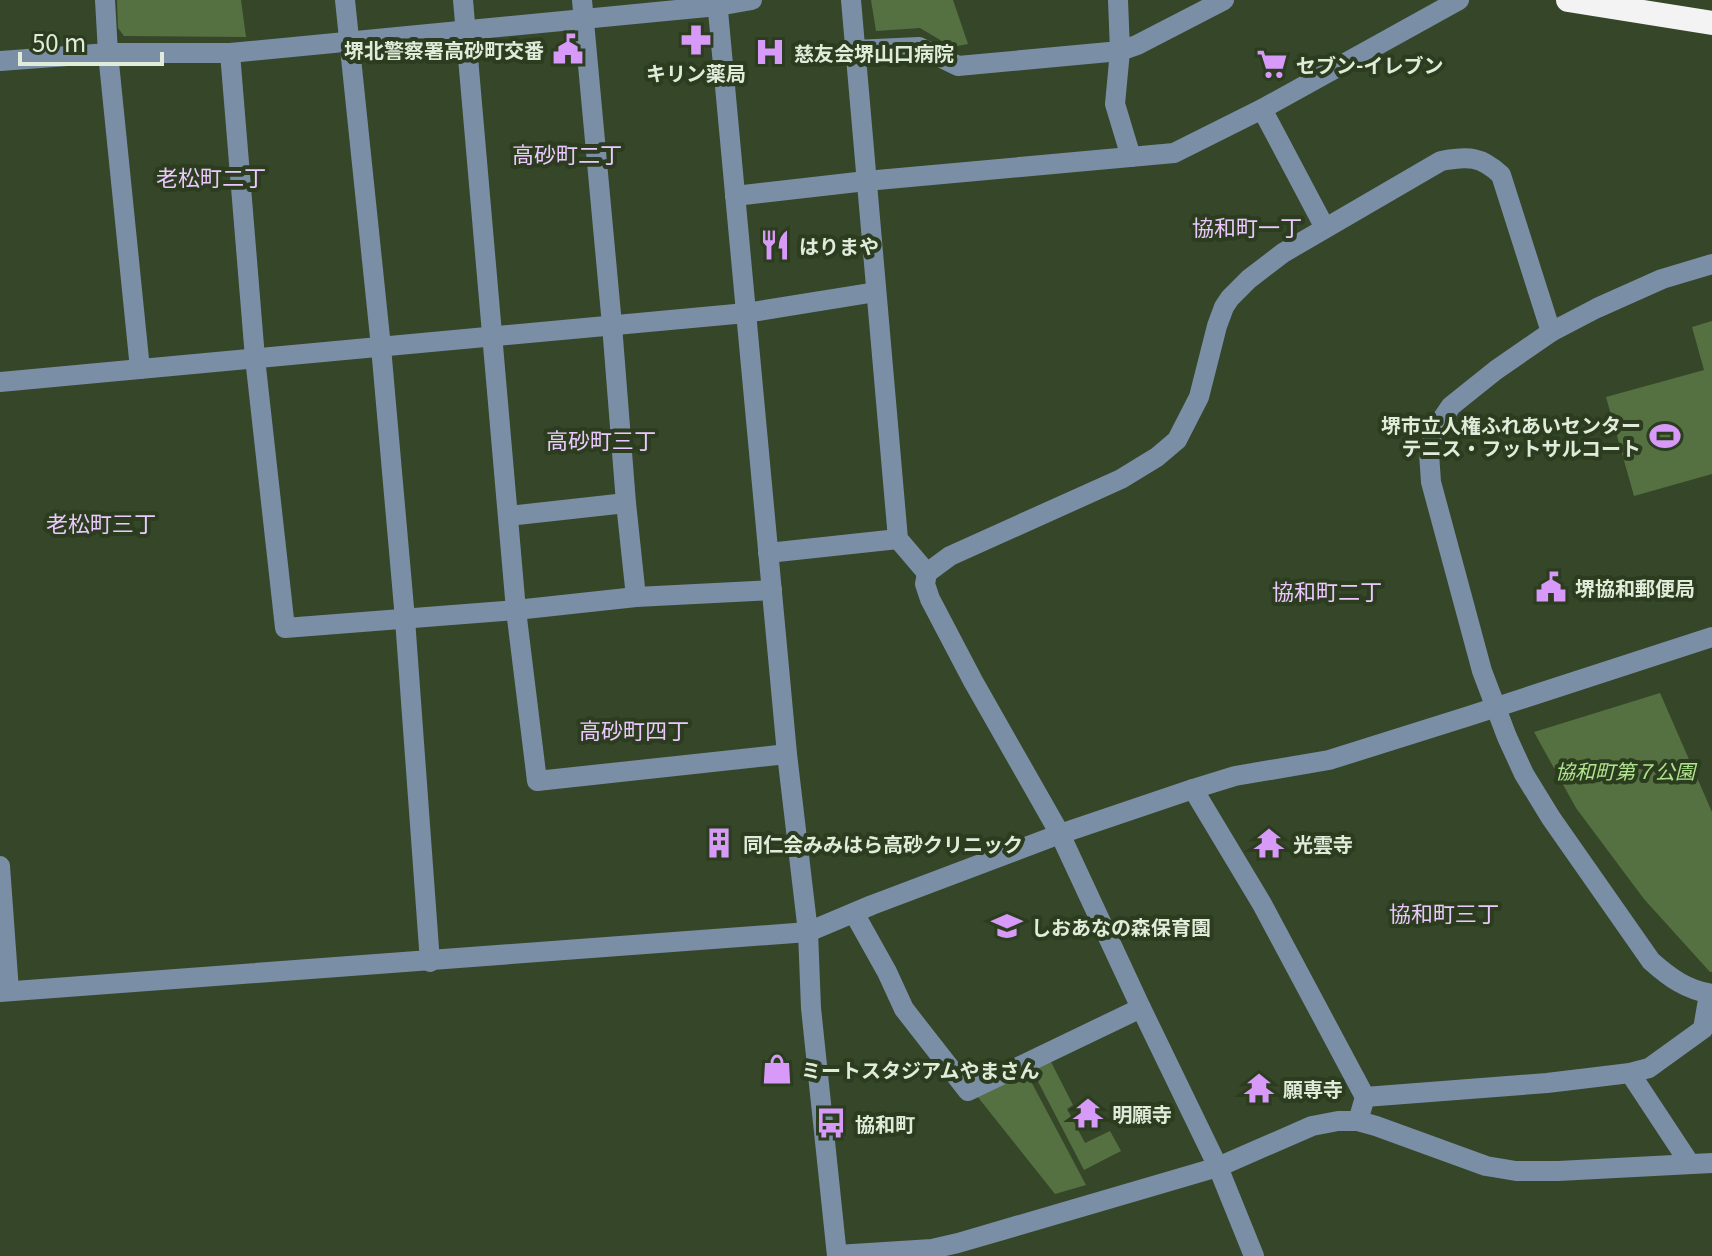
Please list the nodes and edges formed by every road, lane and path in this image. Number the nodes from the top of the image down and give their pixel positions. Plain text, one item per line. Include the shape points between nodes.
1 (105, 0) edge
2 (345, 0) edge
3 (463, 0) edge
4 (752, 0) edge
5 (851, 0) edge
6 (1118, 0) edge
7 (1224, 0) edge
8 (1459, 0) edge
9 (1568, 0) edge
10 (1597, 0) edge
11 (718, 3) edge
12 (582, 9) edge
13 (1712, 20) edge
14 (465, 31) junction
15 (349, 42) junction
16 (854, 50) junction
17 (1120, 51) junction
18 (108, 53) junction
19 (230, 53) junction
20 (0, 61) edge
21 (1262, 109) junction
22 (1131, 157) junction
23 (866, 181) junction
24 (735, 196) junction
25 (1325, 228) junction
26 (1712, 264) edge
27 (876, 292) junction
28 (746, 313) junction
29 (612, 325) junction
30 (1551, 332) junction
31 (492, 337) junction
32 (381, 347) junction
33 (255, 358) junction
34 (140, 369) junction
35 (0, 382) edge
36 (626, 503) junction
37 (508, 516) junction
38 (898, 539) junction
39 (768, 553) junction
40 (927, 573) junction
41 (772, 590) junction
42 (636, 597) junction
43 (516, 610) junction
44 (405, 619) junction
45 (1712, 637) edge
46 (1495, 708) junction
47 (787, 754) junction
48 (1193, 789) junction
49 (1060, 834) junction
50 (0, 866) edge
51 (854, 913) junction
52 (808, 932) junction
53 (430, 962) junction
54 (5, 992) edge
55 (1711, 994) edge
56 (1141, 1008) junction
57 (1630, 1073) junction
58 (1365, 1097) junction
59 (1358, 1121) junction
60 (1218, 1167) junction
61 (1705, 1168) edge
62 (837, 1256) edge
63 (1254, 1256) edge

1 - 18 street
2 - 15 street
3 - 14 street
4 - 11 street
5 - 16 street
6 - 17 street
7 - 17 street
8 - 21 street
9 - 13 highway
10 - 13 highway
11 - 12 street
11 - 24 street
12 - 14 street
12 - 29 street
14 - 15 street
14 - 31 street
15 - 19 street
15 - 32 street
16 - 17 street via 919,47 958,66
16 - 23 street
17 - 22 street via 1115,104
18 - 19 street
18 - 20 street
18 - 34 street
19 - 33 street
21 - 22 street via 1174,153
21 - 25 street
22 - 23 street
23 - 24 street
23 - 27 street
24 - 28 street
25 - 30 street via 1441,161 1479,160 1501,175
25 - 40 street via 1283,253 1230,298 1217,326 1199,397 1177,440 1121,479 950,556
26 - 30 street via 1662,279
27 - 28 street
27 - 38 street
28 - 29 street
28 - 39 street
29 - 31 street
29 - 36 street
30 - 46 street via 1451,406 1436,428 1429,453 1431,482
31 - 32 street
31 - 37 street
32 - 33 street
32 - 44 street
33 - 34 street
33 - 44 street via 285,628
34 - 35 street
36 - 37 street
36 - 42 street
37 - 43 street
38 - 39 street
38 - 40 street
39 - 41 street
40 - 49 street via 925,584 936,611
41 - 42 street
41 - 47 street
42 - 43 street
43 - 44 street
43 - 47 street via 537,781
44 - 53 street
45 - 46 street
46 - 48 street via 1329,760
46 - 55 street via 1524,774 1551,818 1651,961 1669,978
47 - 52 street
48 - 49 street
48 - 58 street via 1262,904
49 - 51 street
49 - 56 street
50 - 54 street
51 - 52 street
51 - 56 street via 904,1009 968,1091
52 - 53 street
52 - 62 street
53 - 54 street
55 - 57 street via 1703,1029 1649,1068
56 - 60 street
57 - 58 street
57 - 61 street
58 - 59 street
59 - 60 street via 1312,1126
59 - 61 street via 1486,1166 1516,1171
60 - 62 street via 932,1249
60 - 63 street

